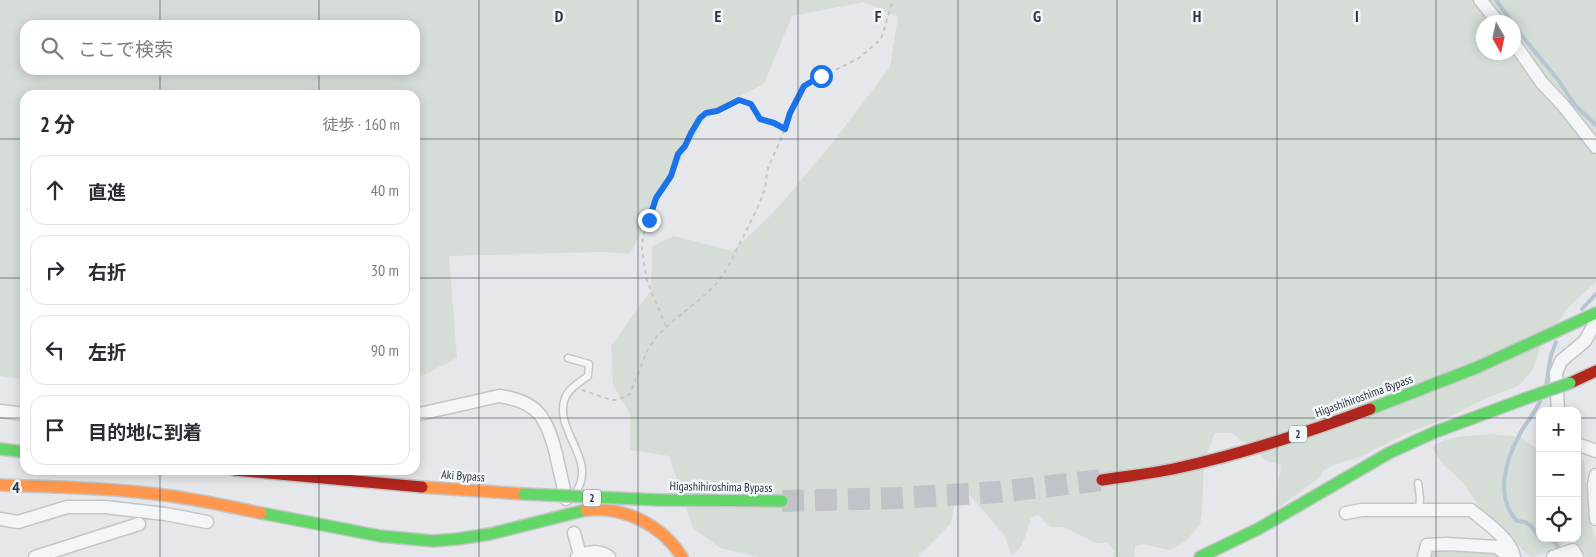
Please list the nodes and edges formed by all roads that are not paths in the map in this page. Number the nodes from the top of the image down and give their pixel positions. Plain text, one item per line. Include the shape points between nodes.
1 (1480, 0) edge
2 (1492, 15) edge
3 (1521, 53) edge
4 (1596, 147) edge
5 (1596, 313) edge
6 (1596, 322) edge
7 (568, 358) dead end
8 (1596, 371) edge
9 (1558, 407) edge
10 (0, 411) edge
11 (20, 413) edge
12 (420, 414) edge
13 (1581, 445) edge
14 (1, 449) edge
15 (20, 451) edge
16 (1596, 451) edge
17 (289, 475) edge
18 (1596, 475) edge
19 (1102, 480) tunnel mouth
20 (1418, 483) dead end
21 (0, 485) edge
22 (30, 497) dead end
23 (660, 500) joint
24 (782, 501) tunnel mouth
25 (568, 506) joint
26 (1419, 510) junction
27 (1346, 513) dead end
28 (0, 519) edge
29 (1596, 519) edge
30 (207, 522) dead end
31 (139, 524) dead end
32 (574, 533) dead end
33 (578, 556) edge
34 (35, 557) edge
35 (609, 557) edge
36 (668, 557) edge
37 (682, 557) edge
38 (1200, 557) edge
39 (1424, 557) edge
40 (1509, 557) edge
41 (1514, 557) edge
42 (1553, 557) edge
43 (1577, 557) edge

1 - 2 street
3 - 4 street
5 - 19 main road, Higashihiroshima Bypass / 2 via 1488,363 1320,428 1173,469
6 - 9 street via 1585,341 1561,361 1556,373
7 - 25 lane via 589,364 588,376 565,398 567,426 583,467 580,486
8 - 38 main road, bridge via 1435,432 1389,453 1266,525
10 - 11 street
12 - 25 street via 499,396 513,398 534,408 550,431
13 - 16 street
14 - 15 main road
17 - 23 main road, Aki Bypass / 2, bridge via 524,494
18 - 29 street
20 - 26 lane
21 - 37 main road via 174,496 417,541 474,537 601,509 624,513 660,531 677,546
22 - 36 main road via 114,499 173,505 347,539 417,549 476,546 599,519 618,521 641,530 661,546
23 - 24 main road, Higashihiroshima Bypass / 2
26 - 27 street
26 - 41 street via 1471,510 1507,542
28 - 30 street via 18,522 67,507 105,507
31 - 34 street
32 - 33 street
33 - 35 street via 598,552
39 - 40 street via 1427,546 1447,544 1497,547
42 - 43 street via 1573,550

